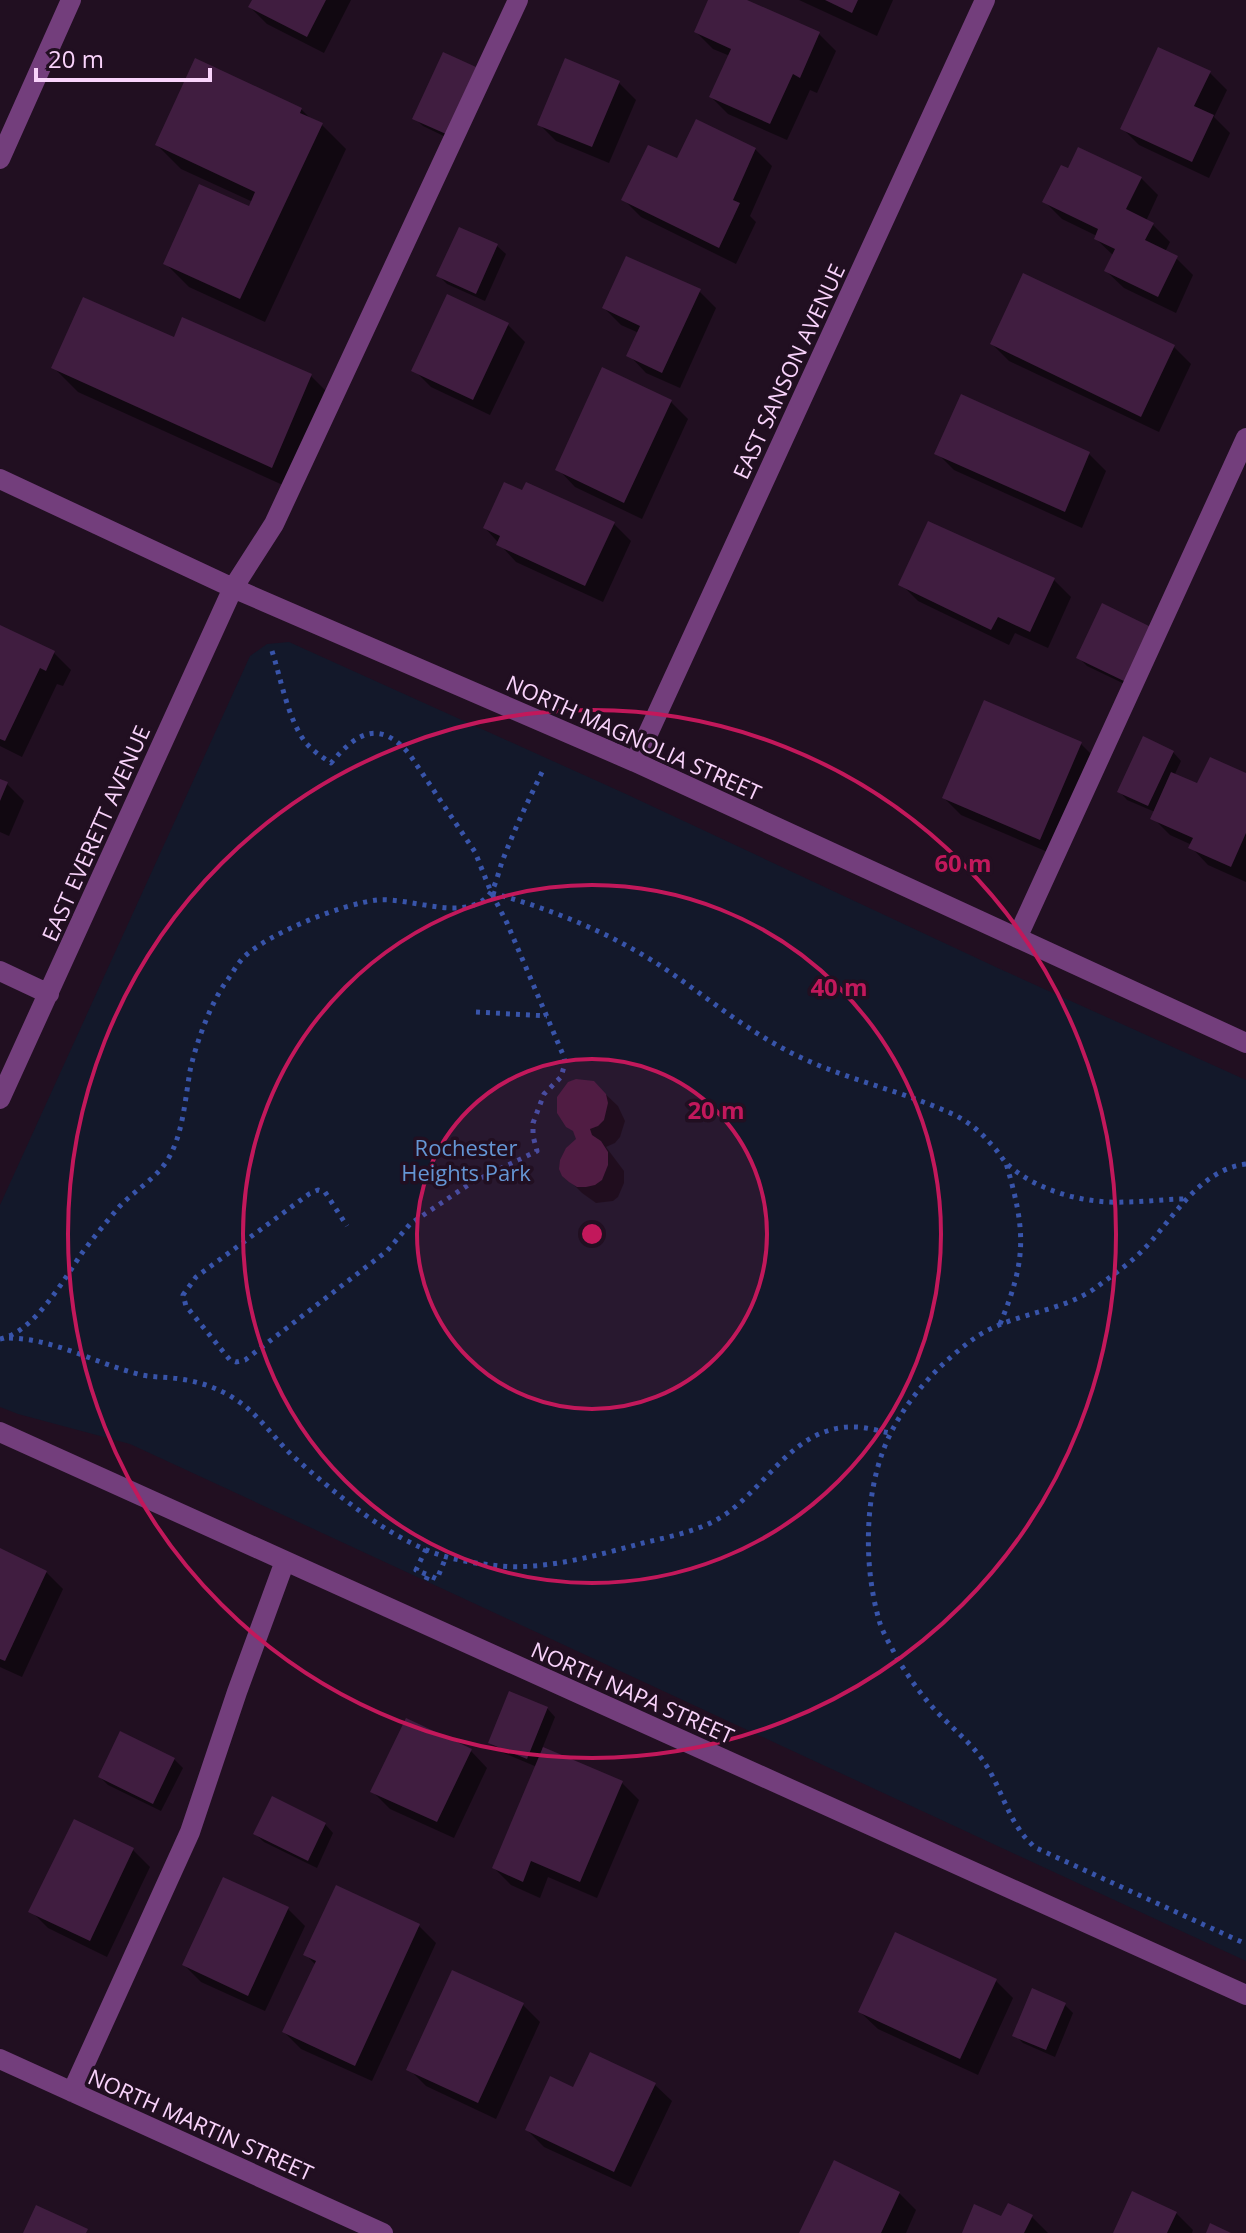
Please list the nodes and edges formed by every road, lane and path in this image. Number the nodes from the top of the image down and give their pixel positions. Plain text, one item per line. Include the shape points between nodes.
1 (71, 0) edge
2 (518, 0) edge
3 (985, 0) edge
4 (0, 159) edge
5 (1246, 438) edge
6 (0, 479) edge
7 (233, 588) junction
8 (272, 651) dead end
9 (635, 762) junction
10 (544, 767) dead end
11 (491, 892) junction
12 (1017, 938) junction
13 (0, 971) edge
14 (49, 994) junction
15 (476, 1012) dead end
16 (547, 1016) junction
17 (1246, 1043) edge
18 (0, 1099) edge
19 (1006, 1163) junction
20 (1246, 1164) edge
21 (1185, 1199) junction
22 (347, 1226) dead end
23 (999, 1325) junction
24 (9, 1338) junction
25 (0, 1339) edge
26 (0, 1432) edge
27 (890, 1433) junction
28 (426, 1549) junction
29 (285, 1561) junction
30 (428, 1575) dead end
31 (1246, 1944) edge
32 (1246, 1995) edge
33 (0, 2059) edge
34 (72, 2092) junction
35 (383, 2233) edge

1 - 4 street
2 - 7 street, EAST EVERETT AVENUE via 274,524
3 - 9 street, EAST SANSON AVENUE
5 - 12 street
6 - 7 street, NORTH MAGNOLIA STREET
7 - 9 street, NORTH MAGNOLIA STREET
7 - 14 street, EAST EVERETT AVENUE
8 - 11 path via 305,741 331,763 369,732 401,743 475,852
9 - 12 street, NORTH MAGNOLIA STREET
10 - 11 path
11 - 16 path
11 - 19 path via 574,919 652,960 785,1050 968,1122
11 - 24 path via 477,905 463,908 374,900 279,933 244,957 222,988 200,1036 168,1159 126,1199 62,1285
12 - 17 street, NORTH MAGNOLIA STREET
13 - 14 street
14 - 18 street, EAST EVERETT AVENUE
15 - 16 path
16 - 22 path via 565,1063 537,1108 537,1151 471,1183 410,1224 387,1251 245,1360 230,1360 186,1306 183,1295 196,1277 309,1194 325,1192
19 - 21 path via 1048,1189 1092,1200
19 - 23 path via 1018,1204 1021,1260
20 - 21 path via 1216,1176
21 - 23 path via 1141,1252 1090,1292
23 - 27 path via 942,1366
24 - 25 path
24 - 28 path via 32,1338 109,1366 208,1386 234,1398 353,1506
26 - 29 street, NORTH NAPA STREET
27 - 28 path via 855,1427 811,1437 716,1520 637,1545 552,1564 503,1566
27 - 31 path via 871,1504 868,1554 879,1623 918,1691 972,1745 1018,1829 1034,1847
28 - 30 path via 416,1570
29 - 32 street, NORTH NAPA STREET
29 - 34 street via 190,1832
33 - 34 street, NORTH MARTIN STREET
34 - 35 street, NORTH MARTIN STREET

